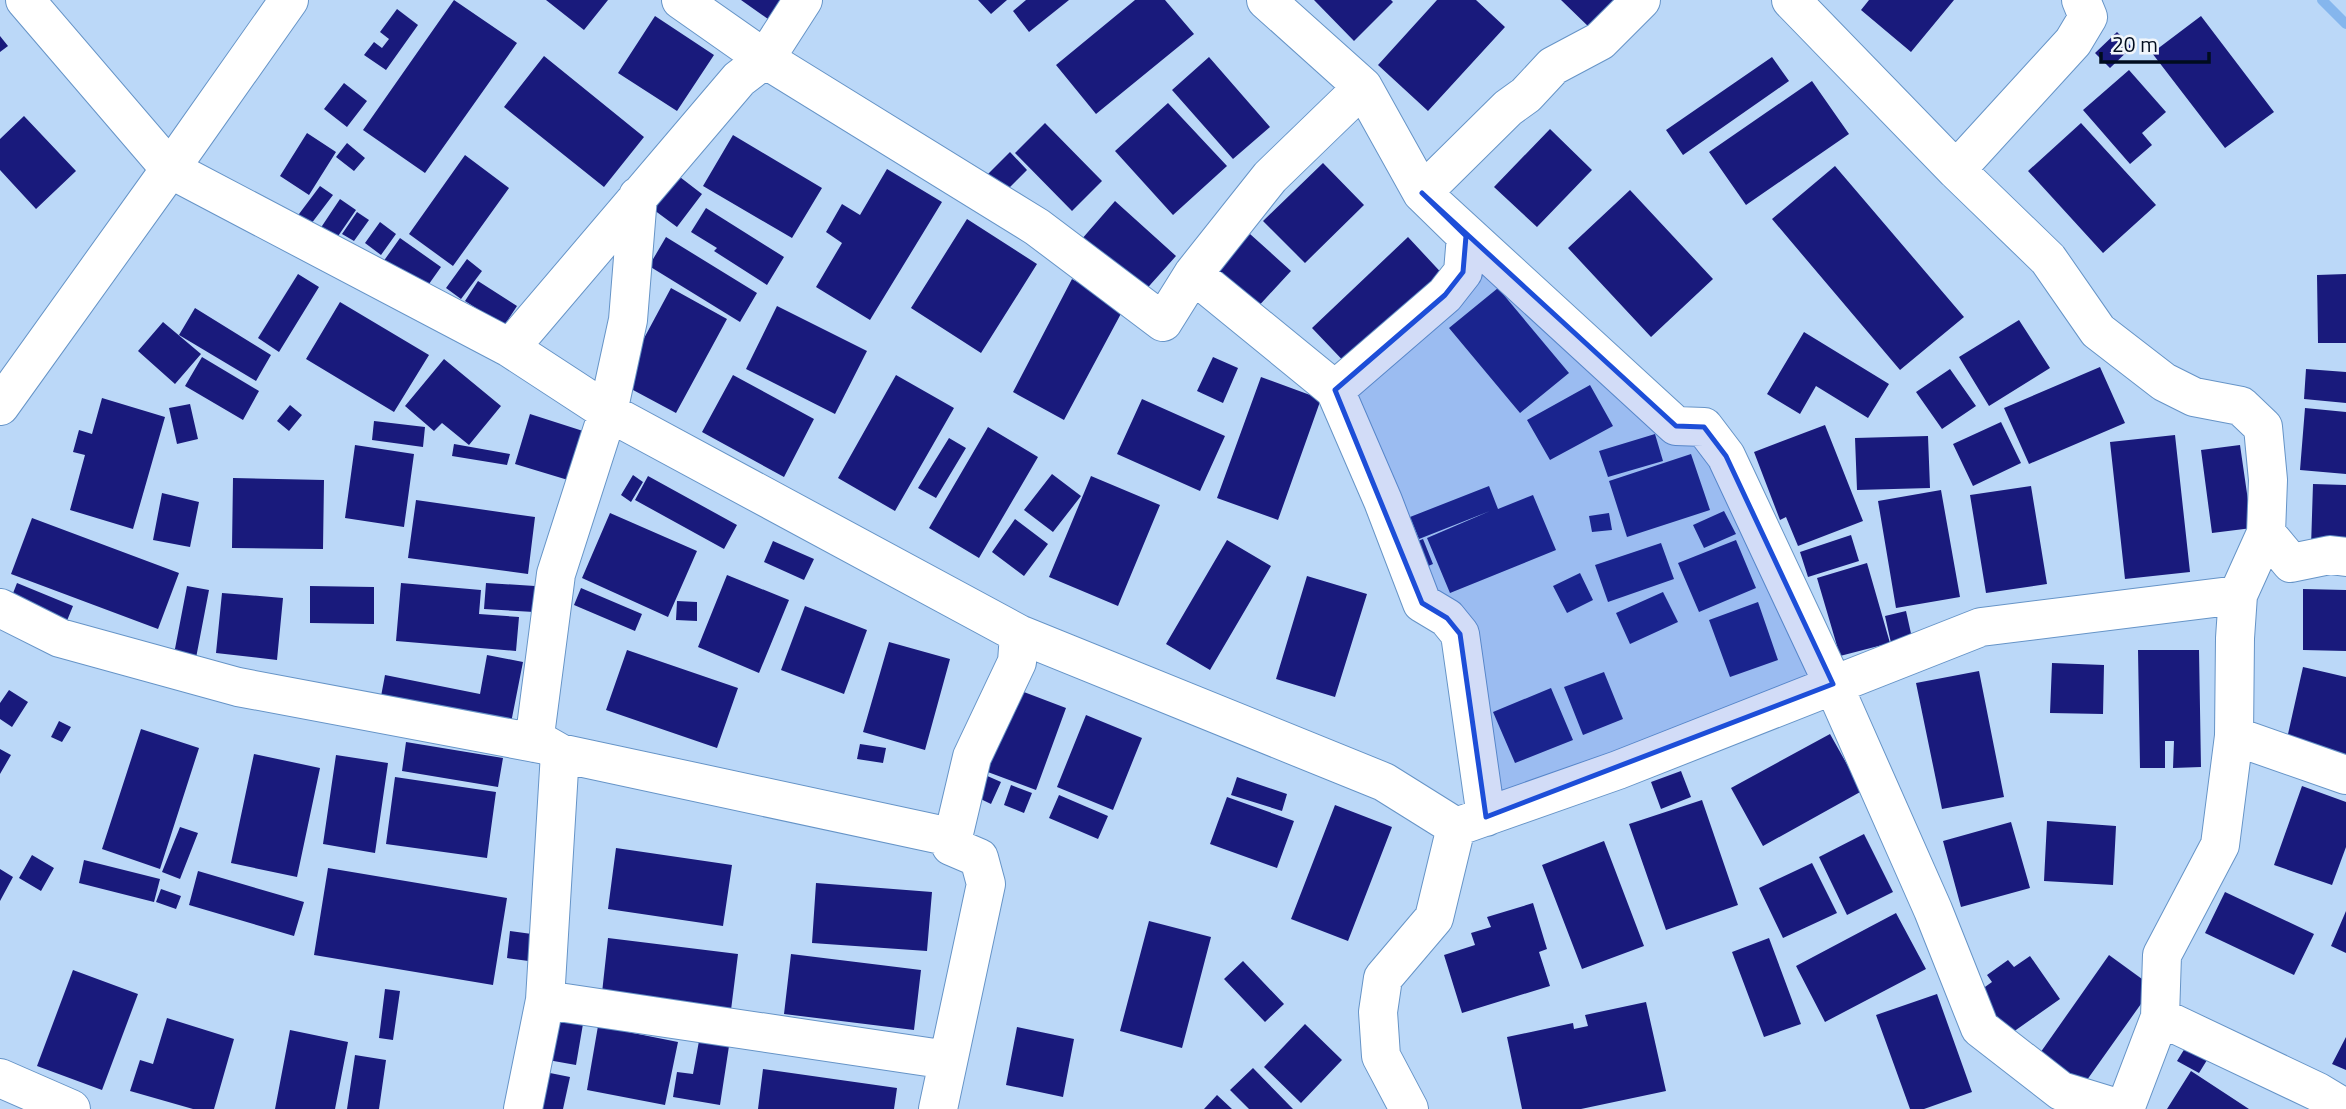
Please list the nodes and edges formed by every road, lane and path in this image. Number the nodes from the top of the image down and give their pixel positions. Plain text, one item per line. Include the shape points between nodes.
1 (25, 0) edge
2 (289, 0) edge
3 (681, 0) edge
4 (803, 0) edge
5 (1266, 0) edge
6 (1641, 0) edge
7 (1791, 0) edge
8 (2081, 0) edge
9 (765, 59) junction
10 (1363, 87) junction
11 (170, 169) junction
12 (1956, 170) junction
13 (1422, 193) junction
14 (638, 197) junction
15 (1193, 274) junction
16 (510, 348) junction
17 (1335, 390) junction
18 (0, 406) edge
19 (608, 412) junction
20 (2266, 533) junction
21 (2346, 557) edge
22 (2238, 595) junction
23 (0, 608) edge
24 (1019, 634) junction
25 (1833, 684) junction
26 (2235, 736) junction
27 (547, 748) junction
28 (2346, 775) edge
29 (1471, 822) junction
30 (951, 846) junction
31 (545, 1000) junction
32 (2160, 1017) junction
33 (948, 1060) junction
34 (0, 1078) edge
35 (71, 1109) edge
36 (523, 1109) edge
37 (939, 1109) edge
38 (1409, 1109) edge
39 (2123, 1109) edge
40 (2346, 1109) edge

1 - 11 street
2 - 11 street
3 - 9 street
4 - 9 street
5 - 10 street
6 - 13 street via 1600,41 1553,66
7 - 12 street
8 - 12 street via 2088,17 2073,42
9 - 14 street via 739,79
9 - 15 street via 1037,227 1163,321
10 - 13 street
10 - 15 street via 1270,177
11 - 16 street
11 - 18 street
12 - 20 street via 2048,259 2098,331 2164,383 2194,397 2241,406 2263,427
13 - 17 street via 1466,236 1463,272 1445,295
13 - 25 street via 1676,426 1704,427 1726,456
14 - 16 street
14 - 19 street via 628,320
15 - 17 street
16 - 19 street
17 - 29 street via 1422,603 1447,618 1460,634
19 - 24 street
19 - 27 street via 556,575
20 - 21 street via 2291,563 2330,555
20 - 22 street
22 - 25 street via 1981,627
22 - 26 street
23 - 27 street via 60,638 238,687
24 - 29 street via 1384,782
24 - 30 street via 1017,662 972,757
25 - 29 street via 1618,770
25 - 39 street via 1980,1028 2061,1091
26 - 28 street
26 - 32 street via 2220,845 2162,955
27 - 30 street via 946,836
27 - 31 street
29 - 38 street via 1434,918 1383,978 1378,1012 1381,1056
30 - 33 street via 979,858 985,884
31 - 33 street
31 - 36 street
32 - 39 street
32 - 40 street
33 - 37 street
34 - 35 street

